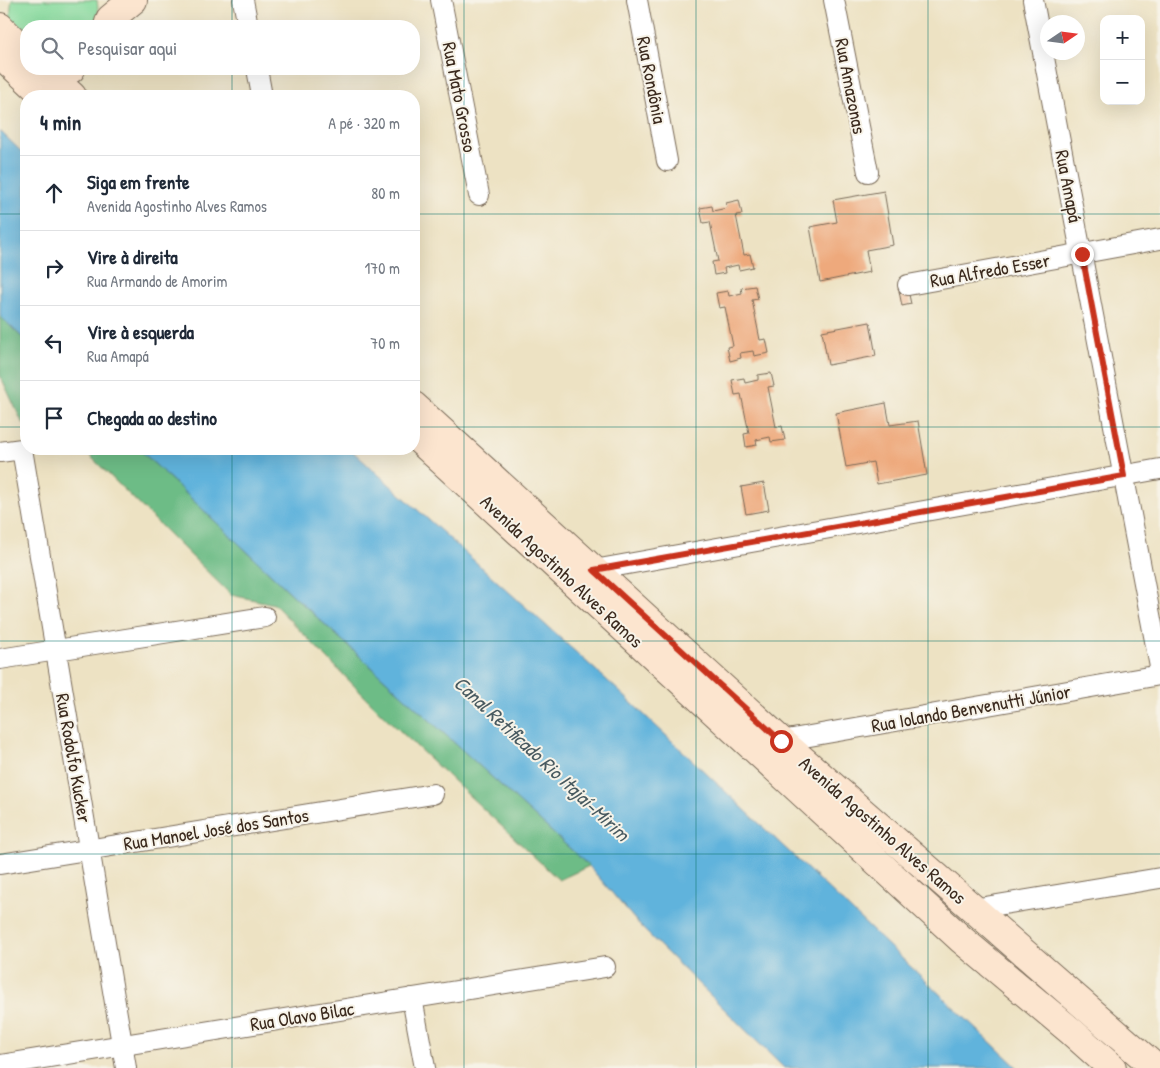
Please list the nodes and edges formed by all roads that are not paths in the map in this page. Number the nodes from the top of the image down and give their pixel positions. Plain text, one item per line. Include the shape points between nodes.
1 (132, 0) edge
2 (243, 0) edge
3 (441, 0) edge
4 (637, 0) edge
5 (834, 0) edge
6 (1033, 0) edge
7 (109, 15) edge
8 (247, 20) edge
9 (0, 28) edge
10 (20, 49) edge
11 (0, 54) edge
12 (20, 63) edge
13 (45, 75) edge
14 (88, 75) edge
15 (258, 75) edge
16 (64, 90) edge
17 (88, 90) edge
18 (261, 90) edge
19 (667, 161) dead end
20 (868, 172) dead end
21 (479, 195) dead end
22 (1160, 239) edge
23 (1082, 254) junction
24 (908, 285) dead end
25 (420, 411) edge
26 (420, 441) edge
27 (20, 449) edge
28 (0, 452) edge
29 (23, 455) edge
30 (1160, 469) edge
31 (1124, 476) junction
32 (594, 570) junction
33 (265, 617) dead end
34 (56, 650) junction
35 (0, 659) edge
36 (1160, 667) edge
37 (1160, 675) edge
38 (781, 741) junction
39 (433, 794) dead end
40 (90, 849) junction
41 (0, 864) edge
42 (1160, 878) edge
43 (973, 909) junction
44 (605, 967) dead end
45 (412, 998) junction
46 (122, 1045) junction
47 (0, 1065) edge
48 (126, 1068) edge
49 (425, 1068) edge
50 (1112, 1068) edge
51 (1156, 1068) edge

1 - 7 main road
2 - 8 street
3 - 21 street, Rua Mato Grosso
4 - 19 street, Rua Rondônia
5 - 20 street, Rua Amazonas
6 - 23 street, Rua Amapá
9 - 10 main road
11 - 12 main road
13 - 16 main road
14 - 17 main road
15 - 18 street
22 - 23 street, Rua Alfredo Esser
23 - 24 street, Rua Alfredo Esser
23 - 31 street, Rua Amapá
25 - 32 main road, Avenida Agostinho Alves Ramos
26 - 50 main road, Avenida Agostinho Alves Ramos via 961,938
27 - 28 street, Rua Rodolfo Kucker
29 - 34 street, Rua Rodolfo Kucker
30 - 31 street
31 - 32 street
31 - 36 street, Rua Amapá
32 - 38 main road, Avenida Agostinho Alves Ramos
33 - 34 street
34 - 35 street
34 - 40 street, Rua Rodolfo Kucker
37 - 38 street, Rua Iolando Benvenutti Júnior
38 - 43 main road, Avenida Agostinho Alves Ramos
39 - 40 street, Rua Manoel José dos Santos
40 - 41 street, Rua Manoel José dos Santos
40 - 46 street, Rua Rodolfo Kucker
42 - 43 street
43 - 51 main road, Avenida Agostinho Alves Ramos
44 - 45 street, Rua Olavo Bilac
45 - 46 street, Rua Olavo Bilac
45 - 49 street
46 - 47 street, Rua Olavo Bilac
46 - 48 street, Rua Rodolfo Kucker

